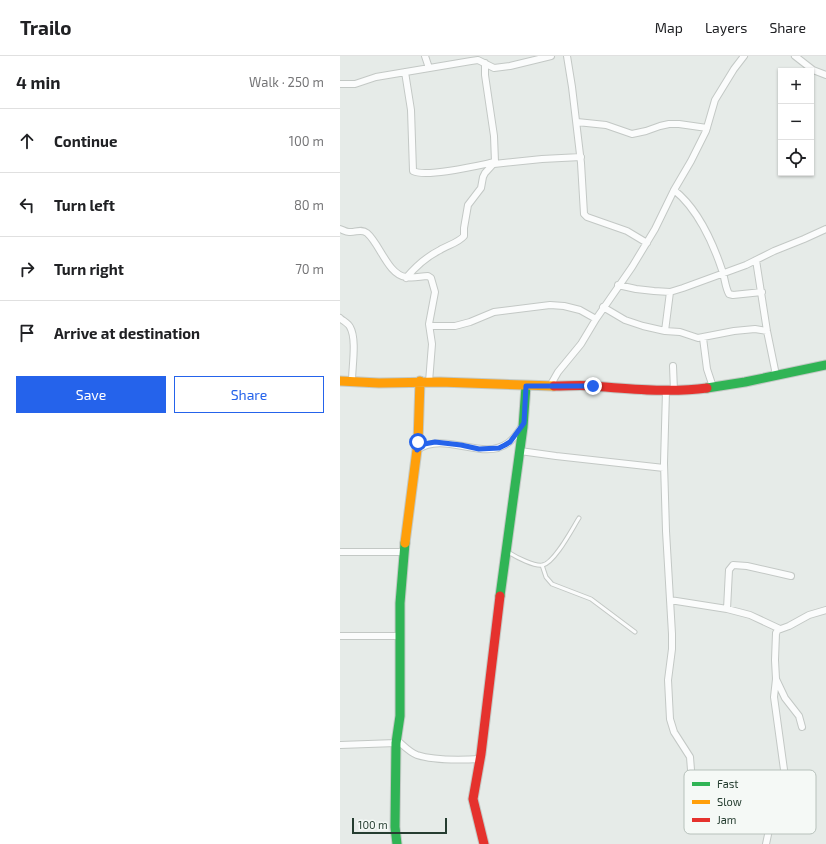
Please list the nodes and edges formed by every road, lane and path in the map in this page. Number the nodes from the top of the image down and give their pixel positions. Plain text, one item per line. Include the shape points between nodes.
1 (425, 56) edge
2 (551, 56) edge
3 (567, 56) edge
4 (744, 56) edge
5 (795, 56) edge
6 (480, 60) edge
7 (429, 68) junction
8 (405, 72) junction
9 (826, 75) edge
10 (340, 84) edge
11 (577, 122) junction
12 (707, 128) junction
13 (581, 157) junction
14 (495, 163) junction
15 (674, 190) junction
16 (340, 229) edge
17 (826, 229) edge
18 (647, 243) junction
19 (756, 260) junction
20 (724, 273) junction
21 (406, 278) junction
22 (618, 285) junction
23 (670, 292) junction
24 (762, 292) junction
25 (603, 307) junction
26 (340, 318) edge
27 (596, 319) junction
28 (430, 326) junction
29 (665, 331) junction
30 (767, 331) junction
31 (703, 338) junction
32 (826, 365) edge
33 (673, 366) dead end
34 (774, 377) junction
35 (340, 381) edge
36 (352, 381) junction
37 (424, 382) junction
38 (526, 386) junction
39 (550, 386) junction
40 (713, 387) junction
41 (670, 391) junction
42 (524, 423) junction
43 (417, 450) junction
44 (520, 451) junction
45 (664, 468) junction
46 (579, 518) dead end
47 (340, 552) edge
48 (404, 552) junction
49 (506, 552) junction
50 (542, 565) junction
51 (791, 576) dead end
52 (670, 600) junction
53 (728, 609) junction
54 (826, 610) edge
55 (780, 629) junction
56 (635, 632) dead end
57 (340, 636) edge
58 (399, 636) junction
59 (776, 679) junction
60 (802, 727) dead end
61 (396, 742) junction
62 (340, 746) edge
63 (480, 759) junction
64 (691, 770) edge
65 (784, 770) edge
66 (768, 834) edge
67 (397, 844) edge
68 (484, 844) edge
69 (766, 844) edge

1 - 7 street
2 - 6 street via 494,68
3 - 11 street
4 - 12 street via 715,100
5 - 9 street via 814,70
6 - 7 street
6 - 14 street via 485,75 494,136
7 - 8 street
8 - 10 street via 355,84
8 - 14 street via 411,110 413,171 420,174
11 - 12 street via 606,125 632,134 669,124
11 - 13 street
12 - 15 street
13 - 14 street
13 - 18 street via 585,216 627,231
14 - 21 street via 483,176 481,188 468,206 464,236 460,241 429,256
15 - 18 street
15 - 20 street via 692,209
16 - 21 street via 367,233 397,274
17 - 19 street
18 - 22 street
19 - 20 street
19 - 24 street
20 - 23 street
20 - 24 street via 729,294
21 - 28 street via 431,278 435,292
22 - 23 street
22 - 25 street
23 - 29 street
24 - 30 street
25 - 27 street
25 - 29 street via 631,322
26 - 36 street via 349,325 352,332
27 - 28 street via 580,310 550,305 494,312 455,326
27 - 39 street
28 - 37 street via 432,344
29 - 31 street
30 - 31 street via 734,331
30 - 34 street via 775,370
31 - 40 street via 706,364
32 - 34 street
33 - 41 street
34 - 40 street
35 - 36 street
36 - 37 street
37 - 38 street
37 - 43 street
38 - 39 street
38 - 42 street
39 - 41 street
40 - 41 street
41 - 45 street
42 - 43 street via 510,442 499,448 479,449 435,442 424,444
42 - 44 street
43 - 48 street
44 - 45 street
44 - 49 street
45 - 52 street
46 - 50 lane via 557,553 549,562
47 - 48 street
48 - 58 street
49 - 50 lane
49 - 63 street
50 - 56 lane via 546,577 552,584 591,599
51 - 53 street via 734,565 729,570
52 - 53 street
52 - 64 street via 670,719 674,732 690,757
53 - 55 street via 750,615
54 - 55 street
55 - 59 street via 776,633 775,642
57 - 58 street
58 - 61 street via 400,716
59 - 60 street via 799,716
59 - 65 street via 774,705
61 - 62 street
61 - 63 street via 425,757
61 - 67 street
63 - 68 street via 473,799
66 - 69 street

